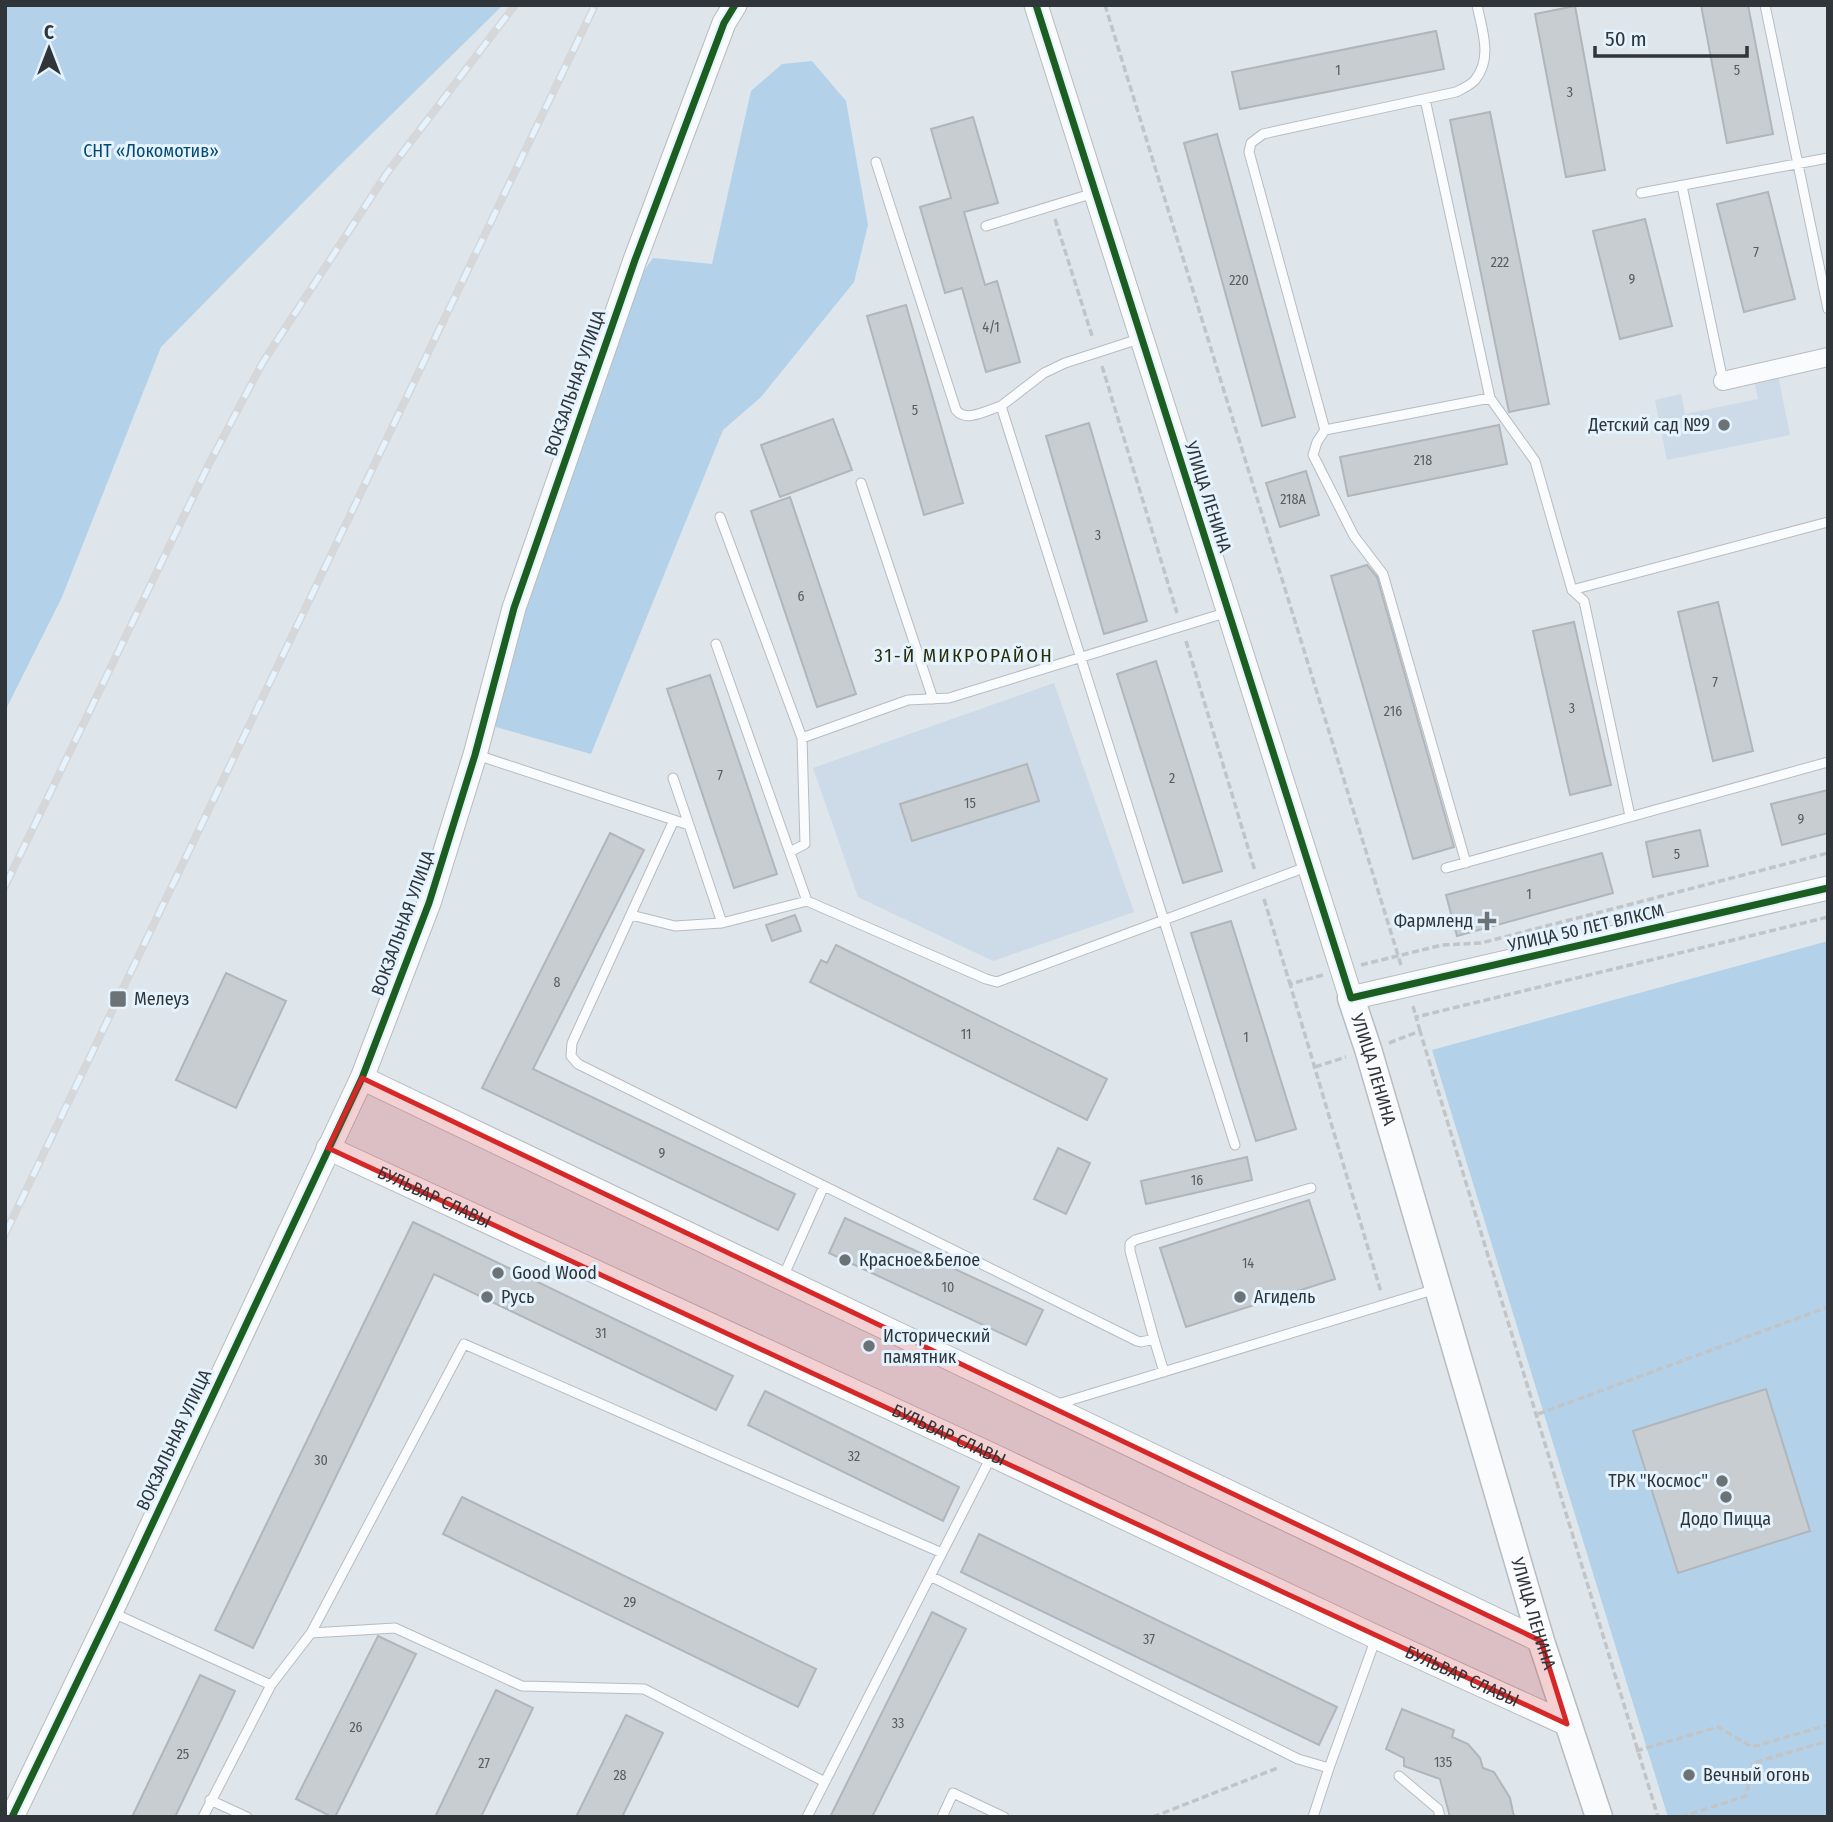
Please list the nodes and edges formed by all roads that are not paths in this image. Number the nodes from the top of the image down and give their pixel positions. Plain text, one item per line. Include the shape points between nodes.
1 (735, 5) edge
2 (1477, 5) edge
3 (1765, 5) edge
4 (1040, 6) edge
5 (1425, 99) junction
6 (1828, 158) edge
7 (876, 162) dead end
8 (1796, 164) junction
9 (1682, 186) junction
10 (1095, 193) junction
11 (1641, 193) dead end
12 (986, 226) dead end
13 (1828, 309) edge
14 (1142, 338) junction
15 (1828, 357) edge
16 (1723, 381) joint
17 (1490, 398) junction
18 (1001, 406) junction
19 (1325, 430) junction
20 (861, 483) dead end
21 (720, 517) dead end
22 (1828, 522) edge
23 (1572, 590) junction
24 (1228, 612) junction
25 (716, 644) dead end
26 (1080, 657) junction
27 (933, 699) junction
28 (802, 738) junction
29 (475, 755) junction
30 (1828, 762) edge
31 (673, 778) dead end
32 (1630, 816) junction
33 (674, 820) junction
34 (689, 825) junction
35 (790, 852) junction
36 (1466, 863) junction
37 (1309, 866) junction
38 (1446, 868) dead end
39 (1828, 888) edge
40 (807, 901) junction
41 (631, 915) junction
42 (1164, 921) junction
43 (722, 923) junction
44 (1351, 998) junction
45 (362, 1078) junction
46 (1235, 1145) dead end
47 (328, 1148) junction
48 (824, 1186) junction
49 (1311, 1188) dead end
50 (783, 1279) junction
51 (1437, 1288) junction
52 (1154, 1339) junction
53 (1164, 1372) junction
54 (1050, 1407) junction
55 (992, 1455) junction
56 (942, 1553) junction
57 (930, 1576) junction
58 (111, 1612) junction
59 (311, 1633) junction
60 (1376, 1637) junction
61 (1541, 1641) junction
62 (271, 1685) junction
63 (1567, 1724) junction
64 (1329, 1768) junction
65 (1399, 1776) dead end
66 (825, 1782) junction
67 (210, 1800) junction
68 (12, 1817) edge
69 (203, 1817) edge
70 (247, 1817) edge
71 (807, 1817) edge
72 (942, 1817) edge
73 (1004, 1817) edge
74 (1312, 1817) edge
75 (1440, 1817) edge
76 (1599, 1817) edge

1 - 29 street, ВОКЗАЛЬНАЯ УЛИЦА via 724,23 635,260 518,595
2 - 5 lane via 1486,48 1475,81 1456,92
3 - 8 lane
4 - 10 street, УЛИЦА ЛЕНИНА
5 - 17 lane
5 - 19 lane via 1263,134 1251,143 1249,152
6 - 8 lane
7 - 18 lane via 956,410 967,417
8 - 9 lane
8 - 13 lane
9 - 11 lane
9 - 16 lane
10 - 12 lane
10 - 14 street, УЛИЦА ЛЕНИНА
14 - 18 lane via 1044,373
14 - 24 street, УЛИЦА ЛЕНИНА
15 - 16 street
17 - 19 lane
17 - 23 lane via 1535,461
18 - 26 lane
19 - 36 lane via 1313,455 1354,536 1383,573
20 - 27 lane
21 - 28 lane
22 - 23 lane
23 - 32 lane via 1584,601
24 - 26 lane
24 - 37 street, УЛИЦА ЛЕНИНА
25 - 35 lane
26 - 27 lane
26 - 42 lane
27 - 28 lane via 908,700
28 - 35 lane via 805,844
29 - 33 lane
29 - 45 street, ВОКЗАЛЬНАЯ УЛИЦА via 429,903
30 - 32 lane
31 - 34 lane
32 - 36 lane
33 - 34 lane
33 - 41 lane
34 - 43 lane
35 - 40 lane
36 - 38 lane
37 - 42 lane
37 - 44 street, УЛИЦА ЛЕНИНА
39 - 44 street, УЛИЦА 50 ЛЕТ ВЛКСМ
40 - 42 lane via 998,982
40 - 43 lane
41 - 43 lane via 675,926
41 - 48 lane via 572,1043 571,1056 578,1064
42 - 46 lane
44 - 51 main road, УЛИЦА ЛЕНИНА
45 - 47 street, ВОКЗАЛЬНАЯ УЛИЦА
45 - 50 street
47 - 55 street, БУЛЬВАР СЛАВЫ
47 - 58 street, ВОКЗАЛЬНАЯ УЛИЦА
48 - 50 lane
48 - 52 lane via 1141,1342
49 - 52 lane via 1130,1244
50 - 54 street
51 - 53 lane
51 - 61 main road, УЛИЦА ЛЕНИНА
52 - 53 lane
53 - 54 lane
54 - 61 street
55 - 56 lane
55 - 60 street, БУЛЬВАР СЛАВЫ
56 - 57 lane
56 - 59 lane via 464,1344
57 - 64 lane via 1298,1759
57 - 66 lane
58 - 62 lane
58 - 68 street, ВОКЗАЛЬНАЯ УЛИЦА
59 - 62 lane
59 - 66 lane via 395,1628 522,1686 644,1689
60 - 63 street, БУЛЬВАР СЛАВЫ
60 - 64 lane
61 - 63 main road, УЛИЦА ЛЕНИНА
62 - 67 lane
63 - 76 main road, УЛИЦА ЛЕНИНА
64 - 74 lane
65 - 75 lane via 1438,1809
66 - 71 lane
67 - 69 lane
67 - 70 lane
72 - 73 lane via 953,1793

